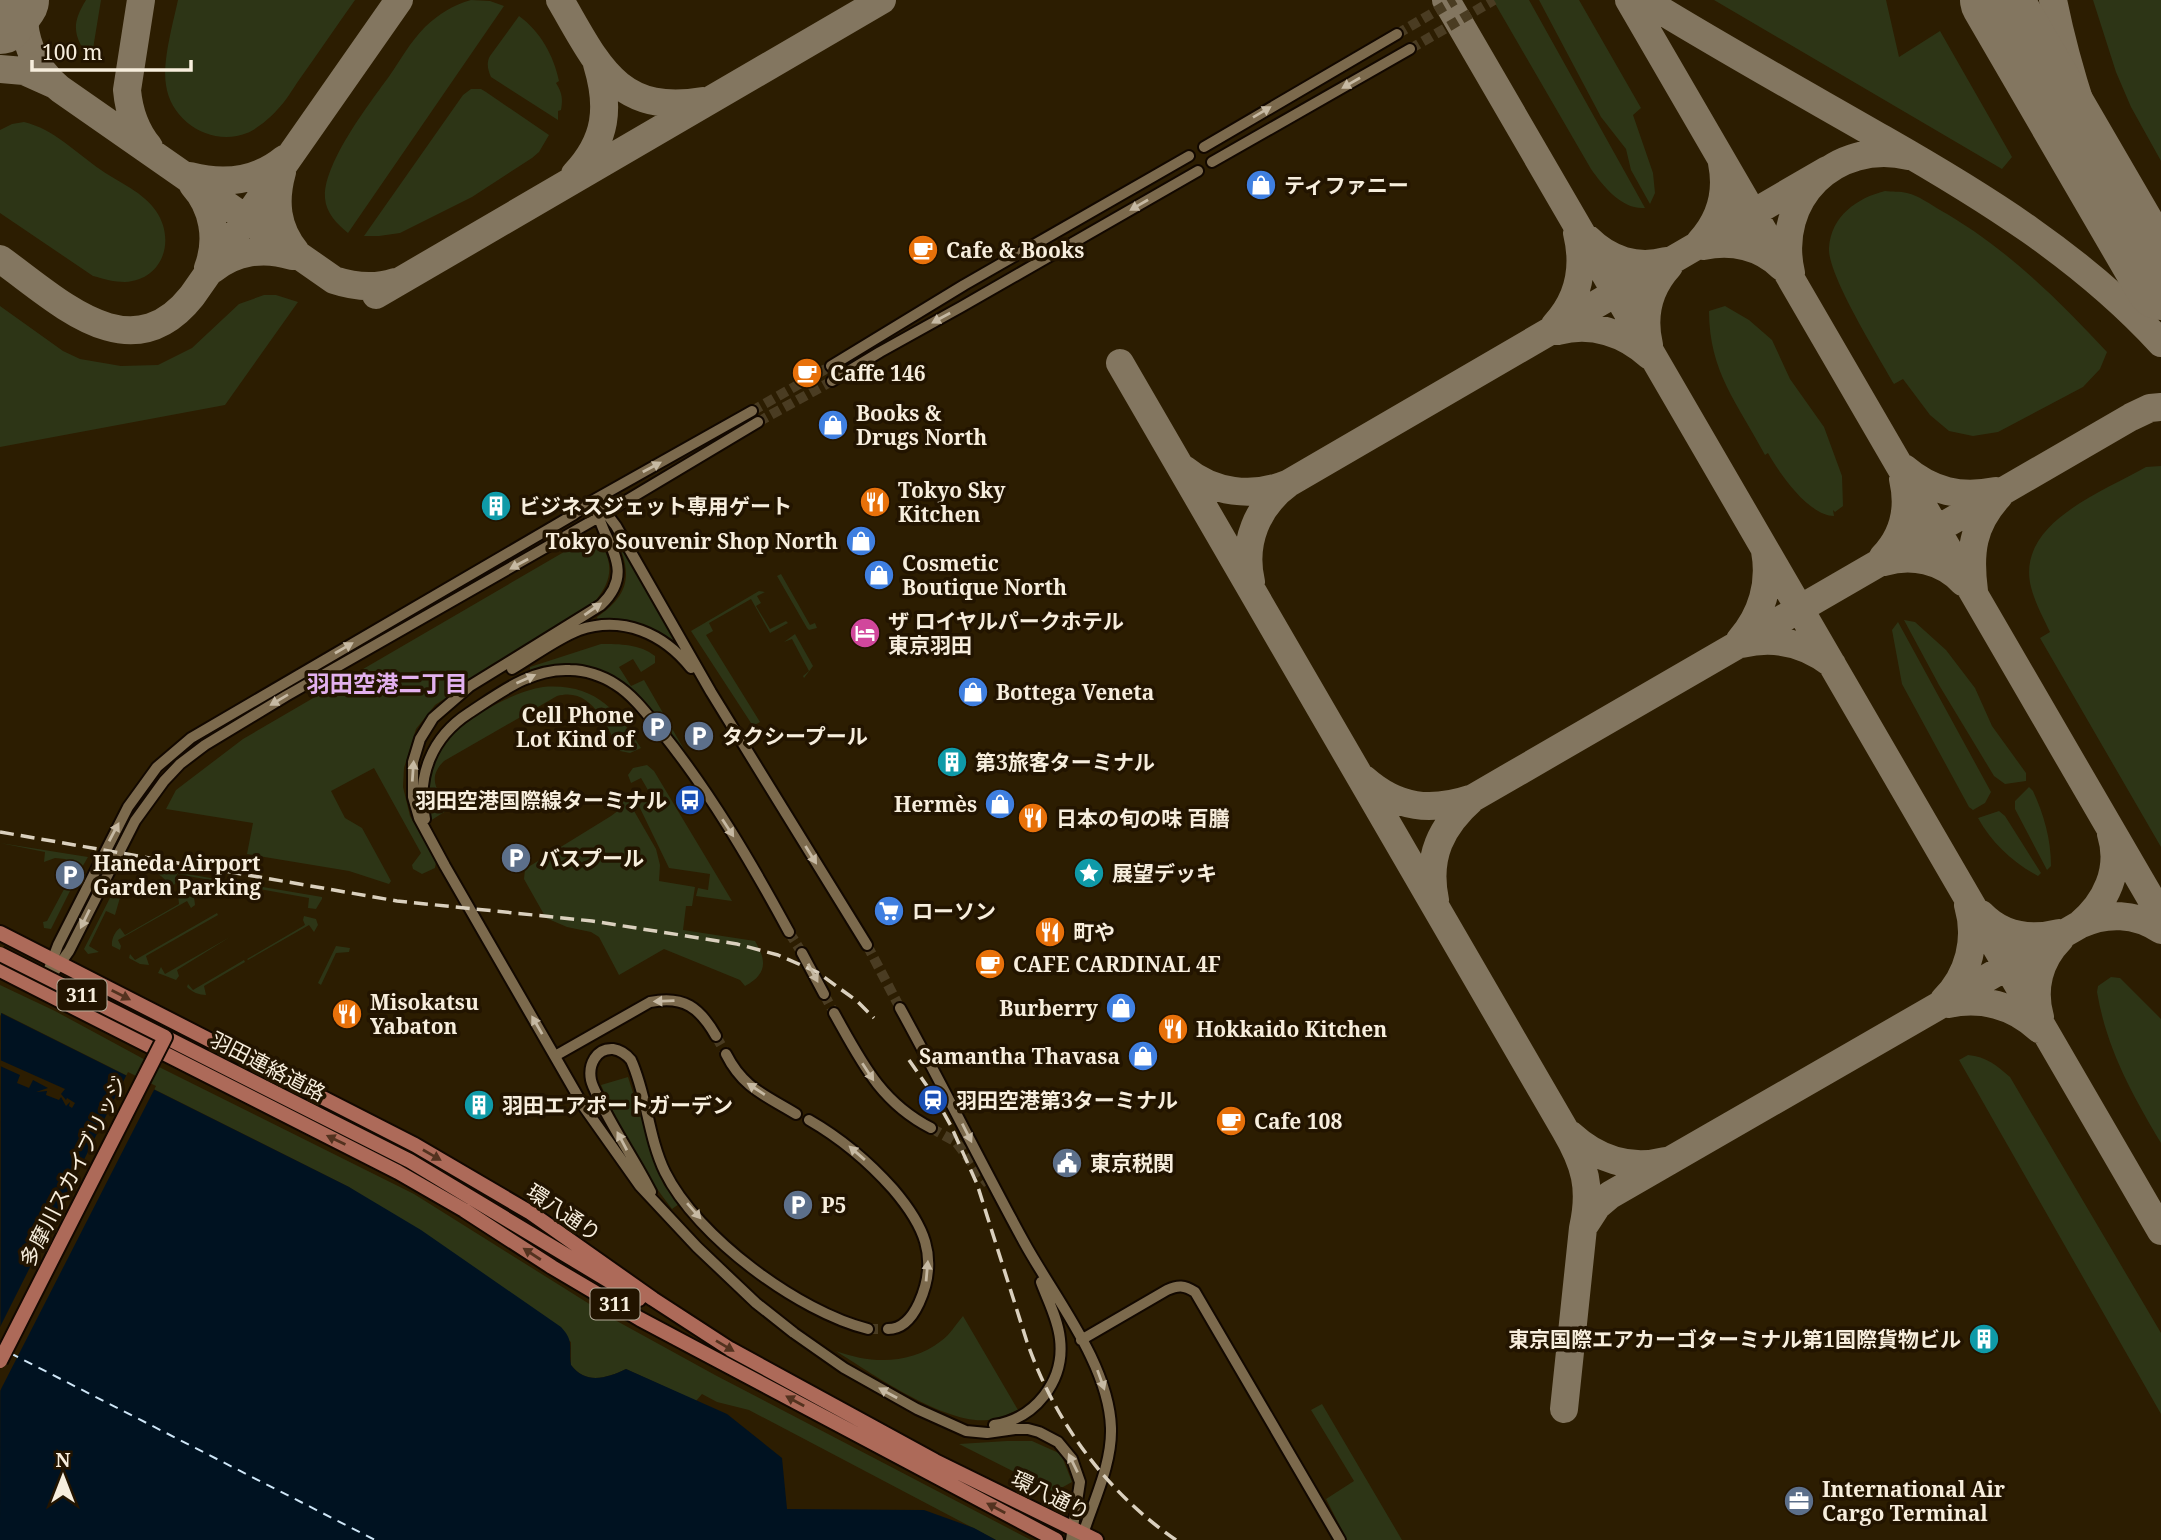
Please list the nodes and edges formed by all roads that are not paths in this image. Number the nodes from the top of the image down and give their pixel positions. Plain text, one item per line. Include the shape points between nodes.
1 (1397, 34) tunnel mouth
2 (1410, 49) tunnel mouth
3 (1204, 147) dead end
4 (1189, 156) dead end
5 (1212, 162) dead end
6 (1198, 170) dead end
7 (831, 366) tunnel mouth
8 (832, 382) tunnel mouth
9 (752, 411) tunnel mouth
10 (758, 422) tunnel mouth
11 (592, 500) junction
12 (603, 515) junction
13 (711, 692) junction
14 (461, 696) junction
15 (429, 835) junction
16 (789, 932) tunnel mouth
17 (0, 933) edge
18 (867, 946) tunnel mouth
19 (802, 953) tunnel mouth
20 (0, 954) edge
21 (56, 962) junction
22 (0, 970) edge
23 (41, 990) junction
24 (824, 994) tunnel mouth
25 (900, 1008) tunnel mouth
26 (834, 1013) tunnel mouth
27 (716, 1036) tunnel mouth
28 (164, 1037) junction
29 (726, 1054) tunnel mouth
30 (555, 1056) junction
31 (796, 1114) dead end
32 (809, 1120) dead end
33 (931, 1128) tunnel mouth
34 (988, 1184) tunnel mouth
35 (655, 1201) junction
36 (1002, 1202) junction
37 (514, 1222) junction
38 (1032, 1257) junction
39 (640, 1319) junction
40 (693, 1326) junction
41 (868, 1329) tunnel mouth
42 (888, 1329) tunnel mouth
43 (1081, 1340) junction
44 (0, 1361) edge
45 (949, 1423) junction
46 (1080, 1537) edge
47 (1056, 1540) edge
48 (1340, 1540) edge

3 -> 1 street
2 -> 5 street
4 - 7 street
6 -> 8 street
11 -> 9 street
10 - 12 street
11 - 12 street
21 -> 11 street via 128,807 157,767 191,737
12 - 13 street
14 -> 12 street via 606,600 616,582 618,562
12 -> 21 street via 286,696 180,764 135,821 69,951
13 - 14 street via 664,641 632,627 609,625 574,633
13 -> 18 street
15 -> 14 street via 413,797 413,762 426,727
15 -> 16 street via 422,804 424,776 432,752 447,730 533,675 570,670 589,673 624,691 677,751
30 -> 15 street
17 - 21 main road, 環八通り / 311
19 -> 24 street
20 - 28 main road, 羽田連絡道路 / 311, bridge
21 - 23 street
21 -> 40 main road, 環八通り / 311 via 415,1145 531,1213
22 - 23 main road, 環八通り / 311
39 -> 23 main road, 環八通り / 311 via 419,1183
25 -> 36 street
26 -> 33 street via 877,1086 903,1112
27 -> 30 street via 706,1019 688,1004 659,1000
28 - 37 main road, 羽田連絡道路 / 311 via 410,1161
28 - 44 main road, 多摩川スカイブリッジ, bridge
31 -> 29 street via 747,1084
30 - 35 street via 610,1146
42 -> 32 street via 905,1323 924,1290 929,1265 922,1231 877,1172
34 - 36 street
35 -> 41 street via 591,1079 593,1060 606,1050 621,1051 631,1060 665,1172 718,1238 808,1304
45 -> 35 street via 881,1390 794,1333 725,1274
36 - 38 street
37 - 39 main road
37 - 40 main road via 626,1292
38 - 43 street
38 - 45 street via 1060,1341 1051,1386 1028,1412 1007,1422 983,1426
47 -> 39 main road, 環八通り / 311
40 -> 46 main road, 環八通り / 311 via 879,1432
43 -> 46 street via 1101,1377 1111,1426 1110,1455
43 - 48 street via 1177,1285 1195,1292
46 -> 45 street via 1080,1482 1072,1458 1058,1442 1028,1429 978,1433

